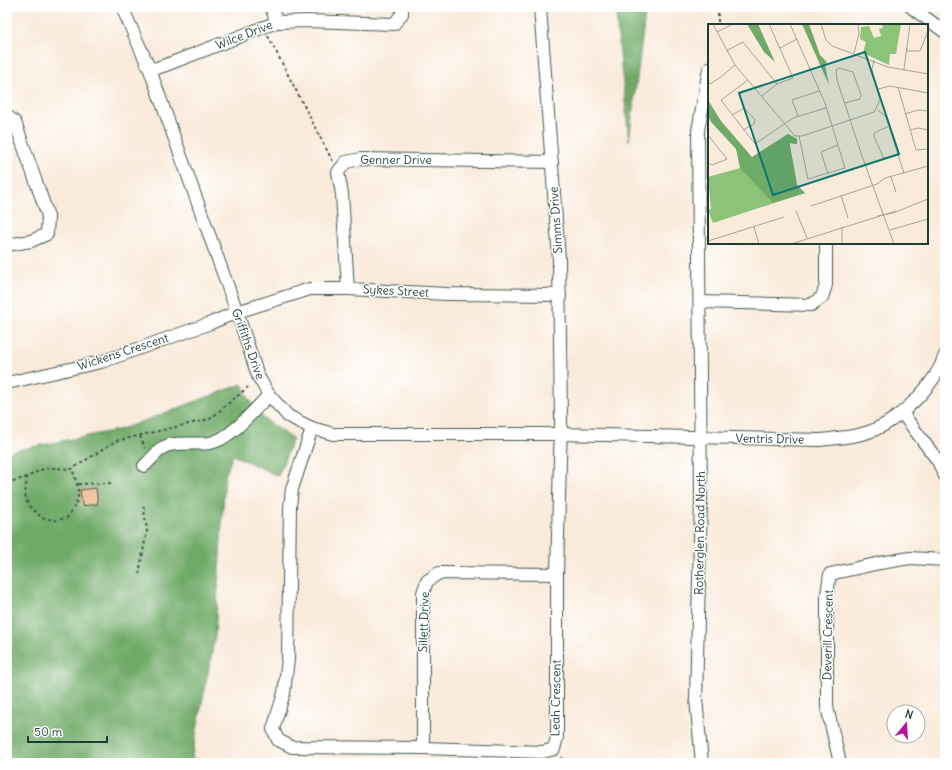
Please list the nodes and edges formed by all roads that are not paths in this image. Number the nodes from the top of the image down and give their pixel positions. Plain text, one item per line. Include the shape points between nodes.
1 (122, 7) edge
2 (271, 7) edge
3 (402, 7) edge
4 (540, 7) edge
5 (910, 7) edge
6 (277, 22) junction
7 (945, 32) edge
8 (150, 70) junction
9 (708, 75) edge
10 (7, 116) edge
11 (552, 162) junction
12 (826, 244) edge
13 (7, 246) edge
14 (348, 289) junction
15 (560, 295) junction
16 (700, 302) junction
17 (237, 312) junction
18 (945, 355) edge
19 (7, 383) edge
20 (269, 395) junction
21 (902, 413) junction
22 (312, 428) junction
23 (560, 434) junction
24 (701, 438) junction
25 (144, 466) dead end
26 (945, 476) edge
27 (945, 560) edge
28 (557, 574) junction
29 (423, 748) junction
30 (702, 763) edge
31 (840, 763) edge

1 - 8 street, Griffiths Drive
2 - 6 street
3 - 6 street, Wilce Drive via 402,14 394,24
4 - 11 street, Simms Drive
5 - 7 street
6 - 8 street, Wilce Drive
8 - 17 street, Griffiths Drive
9 - 16 street, Rotherglen Road North via 698,131
10 - 13 street via 15,122 48,216 47,234 31,241
11 - 14 street, Genner Drive via 361,159 346,162 338,172 342,194
11 - 15 street, Simms Drive
12 - 16 street via 826,285 822,296 811,305
14 - 15 street, Sykes Street via 447,294
14 - 17 street, Sykes Street via 310,289
15 - 23 street, Simms Drive
16 - 24 street, Rotherglen Road North
17 - 19 street, Wickens Crescent via 211,324 101,362
17 - 20 street, Griffiths Drive via 258,376
18 - 21 street, Ventris Drive via 933,378
20 - 22 street, Griffiths Drive via 288,416
20 - 25 street via 227,435 211,443 184,443 164,447
21 - 24 street, Ventris Drive via 874,430 850,437 820,440
21 - 26 street via 938,460
22 - 23 street, Griffiths Drive via 333,434
22 - 29 street, Leah Crescent via 292,489 288,659 284,693 273,729 278,740 292,748
23 - 24 street, Ventris Drive
23 - 28 street, Leah Crescent
24 - 30 street, Rotherglen Road North via 702,498 696,699
27 - 31 street, Deverill Crescent via 910,558 830,574 827,594 827,708
28 - 29 street, Sillett Drive via 439,573 427,581 424,593
28 - 29 street, Leah Crescent via 557,737 554,748 543,752

